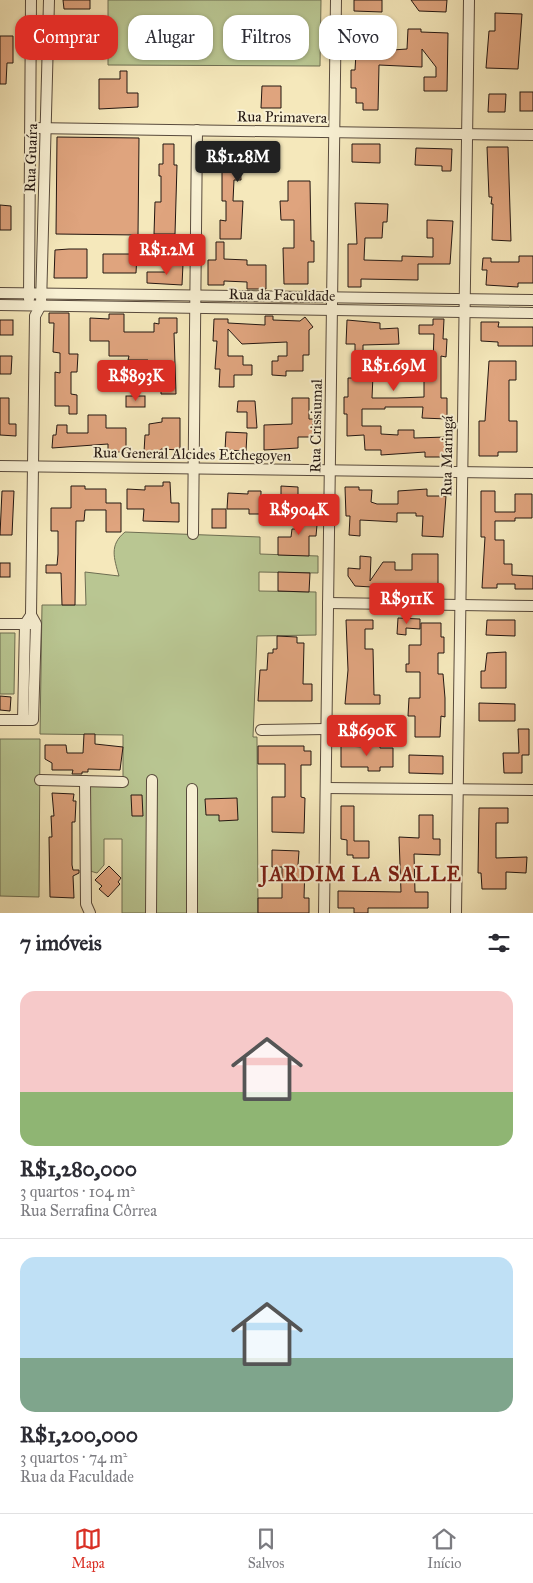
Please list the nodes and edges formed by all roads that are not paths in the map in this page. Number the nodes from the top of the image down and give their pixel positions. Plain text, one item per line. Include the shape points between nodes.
1 (31, 0) edge
2 (49, 0) edge
3 (336, 0) edge
4 (469, 0) edge
5 (32, 128) junction
6 (47, 128) junction
7 (197, 130) junction
8 (335, 132) junction
9 (466, 134) junction
10 (533, 135) edge
11 (0, 293) edge
12 (29, 293) junction
13 (42, 293) junction
14 (196, 295) junction
15 (333, 297) junction
16 (464, 299) junction
17 (533, 300) edge
18 (29, 304) junction
19 (41, 304) junction
20 (0, 305) edge
21 (196, 308) junction
22 (333, 311) junction
23 (464, 312) junction
24 (533, 313) edge
25 (35, 316) junction
26 (0, 466) edge
27 (32, 466) junction
28 (194, 469) junction
29 (330, 471) junction
30 (461, 472) junction
31 (533, 473) edge
32 (193, 534) dead end
33 (328, 603) junction
34 (460, 605) junction
35 (533, 606) edge
36 (31, 621) junction
37 (0, 624) edge
38 (0, 720) edge
39 (326, 729) junction
40 (261, 730) dead end
41 (40, 780) dead end
42 (152, 780) dead end
43 (85, 781) junction
44 (123, 782) dead end
45 (326, 788) junction
46 (192, 789) dead end
47 (457, 789) junction
48 (533, 790) edge
49 (90, 913) edge
50 (151, 913) edge
51 (192, 913) edge
52 (324, 913) edge
53 (456, 913) edge

1 - 5 street, Rua Guaíra
2 - 6 street, Rua Guaíra
3 - 8 street, Rua Crissiumal
4 - 9 street, Rua Maringá
5 - 6 street, Rua Primavera
5 - 12 street, Rua Guaíra
6 - 7 street, Rua Primavera
6 - 13 street, Rua Guaíra
7 - 8 street, Rua Primavera
7 - 14 street
8 - 9 street, Rua Primavera
8 - 15 street, Rua Crissiumal
9 - 10 street, Rua Primavera
9 - 16 street, Rua Maringá
11 - 12 street, Rua da Faculdade
12 - 13 street, Rua da Faculdade
12 - 18 street, Rua Guaíra
13 - 14 street, Rua da Faculdade
13 - 19 street, Rua Guaíra
14 - 15 street, Rua da Faculdade
14 - 21 street
15 - 16 street, Rua da Faculdade
15 - 22 street, Rua Crissiumal
16 - 17 street, Rua da Faculdade
16 - 23 street, Rua Maringá
18 - 19 street, Rua da Faculdade
18 - 20 street, Rua da Faculdade
18 - 25 street, Rua Guaíra
19 - 21 street, Rua da Faculdade
19 - 25 street, Rua Guaíra
21 - 22 street, Rua da Faculdade
21 - 28 street
22 - 23 street, Rua da Faculdade
22 - 29 street, Rua Crissiumal
23 - 24 street, Rua da Faculdade
23 - 30 street, Rua Maringá
25 - 27 street, Rua Guaíra
26 - 27 street, Rua General Alcides Etchegoyen
27 - 28 street, Rua General Alcides Etchegoyen
27 - 36 street, Rua Guaíra
28 - 29 street, Rua General Alcides Etchegoyen
28 - 32 street
29 - 30 street, Rua General Alcides Etchegoyen
29 - 33 street, Rua Crissiumal
30 - 31 street, Rua General Alcides Etchegoyen
30 - 34 street, Rua Maringá
33 - 34 street
33 - 39 street, Rua Crissiumal
34 - 35 street
34 - 47 street, Rua Maringá
36 - 37 street
36 - 38 street, Rua Guaíra via 33,720
39 - 40 street
39 - 45 street, Rua Crissiumal
41 - 43 street
42 - 50 street
43 - 44 street
43 - 49 street via 86,904
45 - 47 street
45 - 52 street, Rua Crissiumal
46 - 51 street
47 - 48 street
47 - 53 street, Rua Maringá

